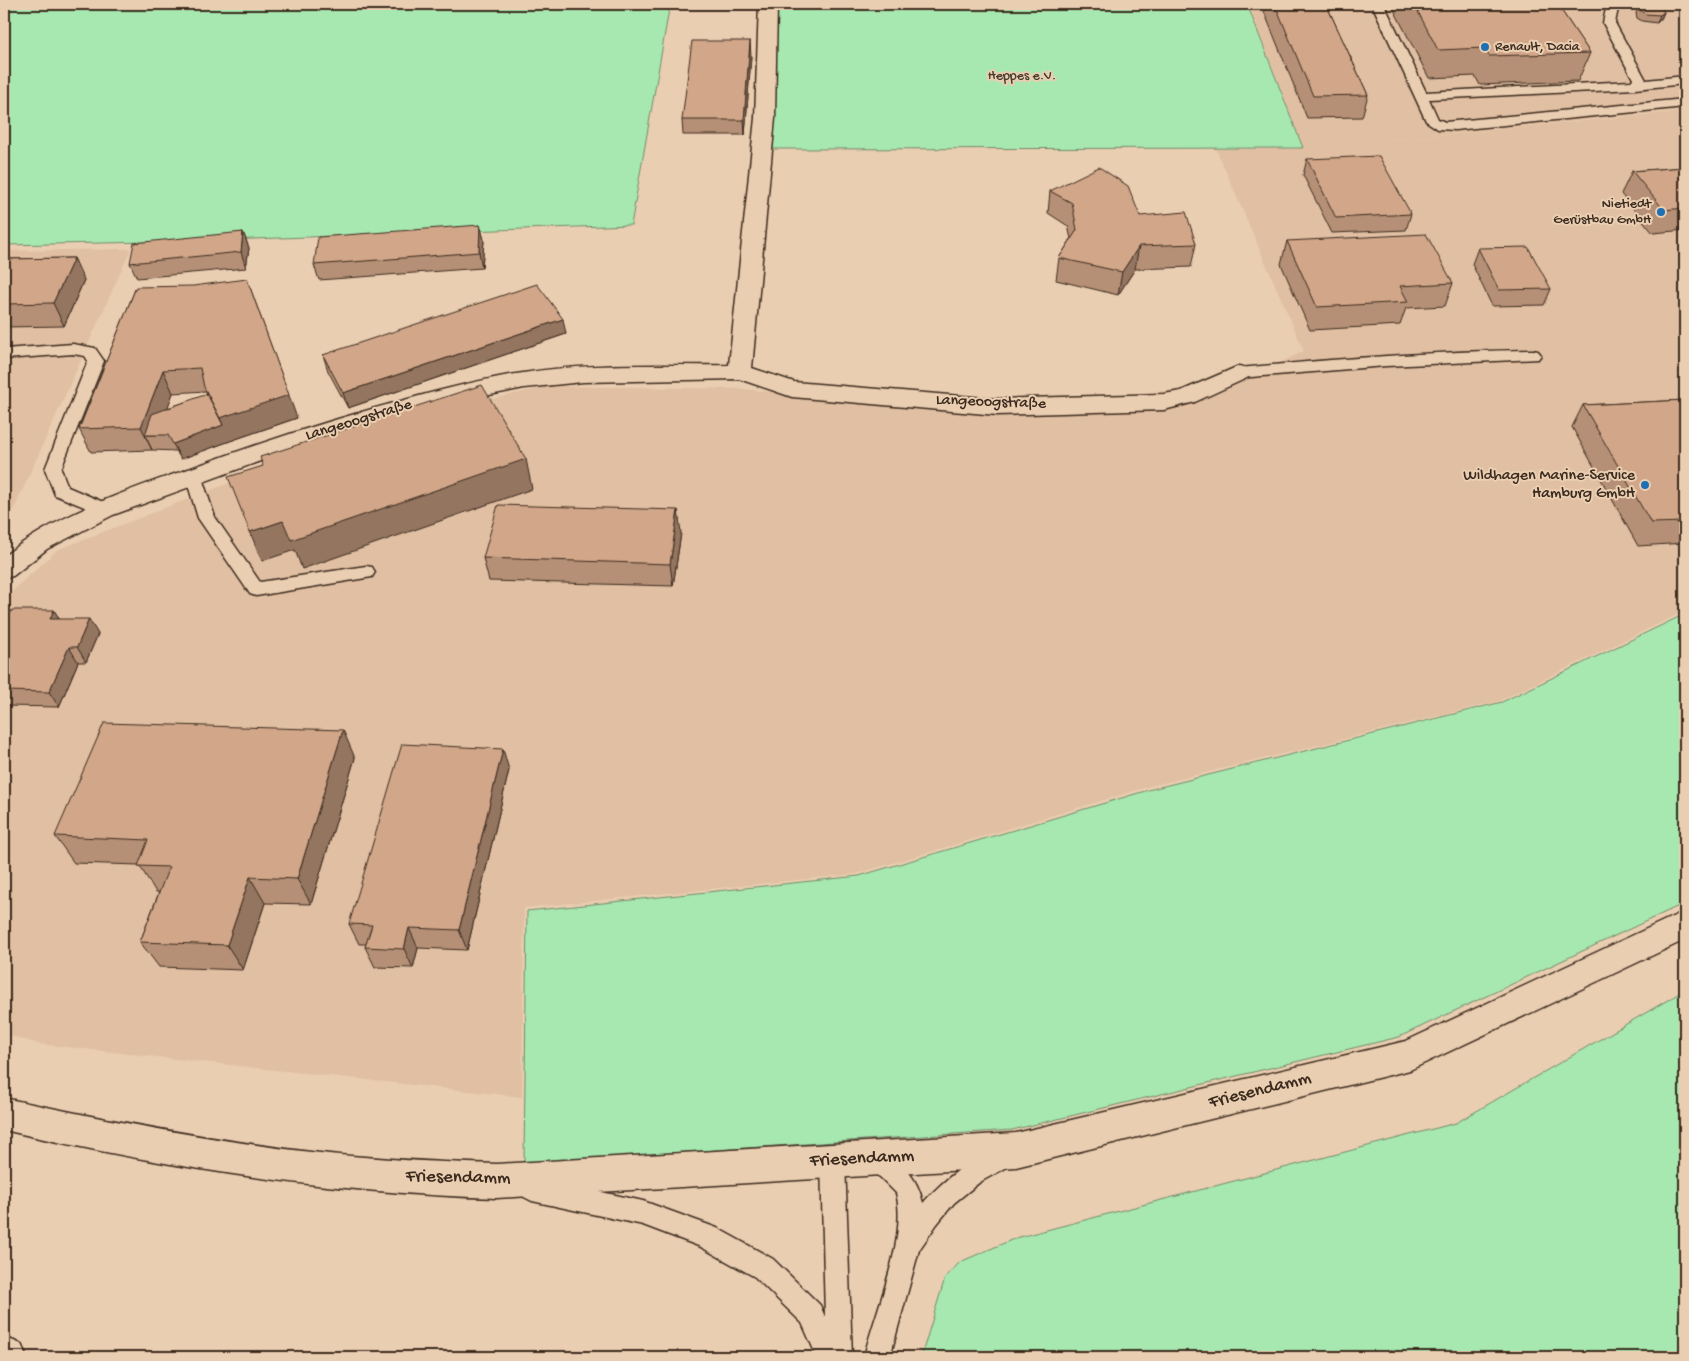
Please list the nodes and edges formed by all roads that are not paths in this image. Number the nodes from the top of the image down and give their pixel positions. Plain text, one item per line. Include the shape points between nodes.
1 (768, 4) edge
2 (1378, 4) edge
3 (1613, 4) edge
4 (1685, 80) edge
5 (1635, 85) junction
6 (1421, 96) junction
7 (1685, 103) edge
8 (4, 354) edge
9 (1533, 355) dead end
10 (740, 372) junction
11 (1239, 373) joint
12 (193, 475) junction
13 (104, 508) junction
14 (4, 569) edge
15 (366, 572) dead end
16 (1685, 925) edge
17 (4, 1114) edge
18 (1016, 1150) junction
19 (867, 1158) junction
20 (833, 1161) junction
21 (497, 1181) junction
22 (908, 1245) junction
23 (4, 1356) edge
24 (8, 1357) edge
25 (830, 1357) edge
26 (839, 1357) edge
27 (876, 1357) edge

1 - 10 street via 764,118
2 - 6 lane
3 - 5 lane via 1609,22 1640,79
4 - 5 lane
5 - 6 lane
6 - 7 lane via 1433,121 1443,126
8 - 13 lane via 73,350 90,352 96,361 53,469 61,491
9 - 11 lane via 1387,359
10 - 11 street, Langeoogstraße via 792,389 997,407 1164,402 1187,397
10 - 12 street, Langeoogstraße via 583,375 524,380 460,392 376,415
12 - 13 street, Langeoogstraße
12 - 15 lane via 207,518 256,589
13 - 14 street, Langeoogstraße via 38,543
16 - 18 street, Friesendamm via 1410,1055
17 - 21 street, Friesendamm via 202,1153 332,1171
18 - 19 street, Friesendamm
18 - 22 lane via 972,1174 946,1195
19 - 20 street, Friesendamm
19 - 22 lane via 892,1169 906,1184 912,1207
20 - 21 street, Friesendamm
20 - 26 lane
21 - 25 lane via 642,1213 708,1236 764,1268 811,1314
22 - 27 lane
23 - 24 street

